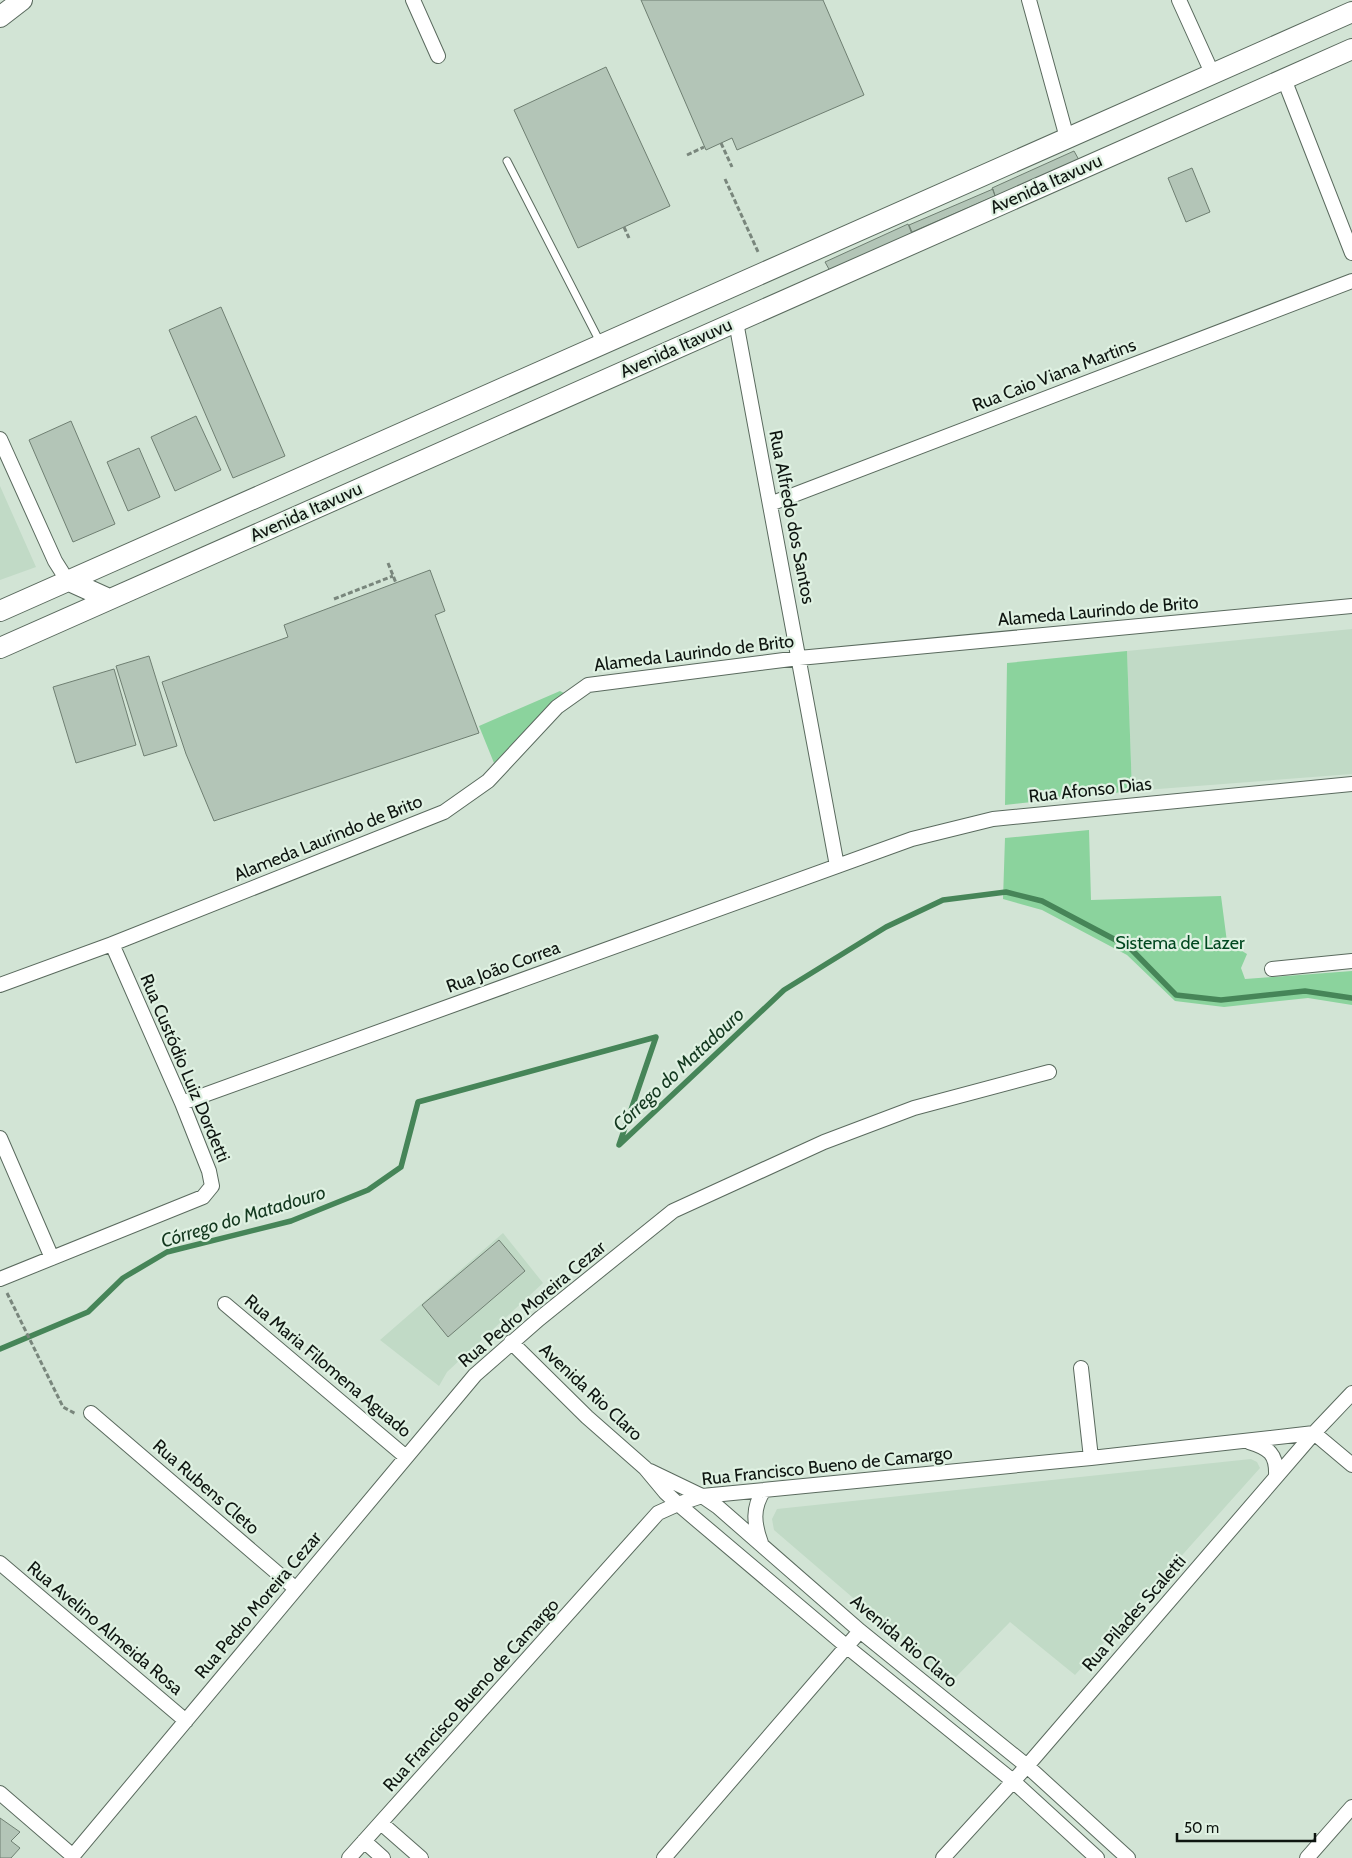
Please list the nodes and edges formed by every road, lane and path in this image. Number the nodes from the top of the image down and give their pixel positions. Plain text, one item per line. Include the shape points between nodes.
1 (22, 0) edge
2 (413, 0) edge
3 (1029, 0) edge
4 (1179, 0) edge
5 (1352, 12) edge
6 (0, 18) edge
7 (1352, 48) edge
8 (438, 56) dead end
9 (1213, 75) junction
10 (1284, 79) junction
11 (1067, 138) junction
12 (721, 143) dead end
13 (704, 147) dead end
14 (687, 155) dead end
15 (507, 161) dead end
16 (732, 167) dead end
17 (725, 179) dead end
18 (624, 226) dead end
19 (629, 238) dead end
20 (1352, 253) edge
21 (767, 271) junction
22 (1352, 281) edge
23 (736, 322) junction
24 (602, 345) junction
25 (0, 439) edge
26 (770, 504) junction
27 (388, 563) dead end
28 (393, 576) junction
29 (68, 580) junction
30 (396, 583) dead end
31 (109, 599) junction
32 (334, 599) dead end
33 (1352, 606) edge
34 (0, 611) edge
35 (0, 648) edge
36 (799, 658) junction
37 (1352, 784) edge
38 (837, 866) junction
39 (112, 944) junction
40 (1352, 961) edge
41 (1272, 969) dead end
42 (0, 985) edge
43 (1049, 1072) dead end
44 (182, 1103) junction
45 (0, 1138) edge
46 (52, 1258) junction
47 (0, 1279) edge
48 (225, 1304) dead end
49 (511, 1342) junction
50 (1081, 1368) dead end
51 (1352, 1393) edge
52 (91, 1413) joint
53 (1314, 1433) junction
54 (1246, 1441) junction
55 (406, 1457) junction
56 (1091, 1458) junction
57 (1352, 1465) edge
58 (645, 1468) junction
59 (1276, 1476) junction
60 (764, 1490) junction
61 (702, 1496) junction
62 (678, 1504) junction
63 (762, 1544) junction
64 (0, 1563) edge
65 (296, 1589) junction
66 (860, 1630) junction
67 (846, 1646) junction
68 (186, 1721) junction
69 (1027, 1766) junction
70 (1013, 1781) junction
71 (0, 1793) edge
72 (1352, 1807) edge
73 (381, 1823) junction
74 (364, 1841) junction
75 (72, 1857) edge
76 (349, 1858) edge
77 (383, 1858) edge
78 (421, 1858) edge
79 (664, 1858) edge
80 (943, 1858) edge
81 (1097, 1858) edge
82 (1128, 1858) edge
83 (1307, 1858) edge

1 - 6 main road
2 - 8 street
3 - 11 street
4 - 9 street
5 - 9 main road, Avenida Itavuvu
7 - 10 main road, Avenida Itavuvu
9 - 11 main road, Avenida Itavuvu
10 - 20 street
10 - 23 main road, Avenida Itavuvu
11 - 21 main road, Avenida Itavuvu
12 - 16 path
13 - 14 path
15 - 24 lane
17 - 21 path
18 - 19 path
21 - 24 main road, Avenida Itavuvu
22 - 26 street, Rua Caio Viana Martins
23 - 26 street, Rua Alfredo dos Santos
23 - 31 main road, Avenida Itavuvu
24 - 29 main road, Avenida Itavuvu
25 - 29 street via 54,561
26 - 36 street, Rua Alfredo dos Santos
27 - 28 path
28 - 30 path
28 - 32 path
29 - 31 main road
29 - 34 main road, Avenida Itavuvu
31 - 35 main road, Avenida Itavuvu
33 - 36 street, Alameda Laurindo de Brito
36 - 38 street, Rua Alfredo dos Santos
36 - 39 street, Alameda Laurindo de Brito via 588,685 557,707 488,781 444,812
37 - 38 street, Rua Afonso Dias via 992,819 912,839
38 - 44 street, Rua João Correa
39 - 42 street, Alameda Laurindo de Brito
39 - 44 street, Rua Custódio Luiz Dordetti
40 - 41 street
43 - 49 street, Rua Pedro Moreira Cezar via 914,1108 824,1142 673,1211
44 - 46 street, Rua Custódio Luiz Dordetti via 209,1170 212,1186 203,1197
45 - 46 street
46 - 47 street, Rua Custódio Luiz Dordetti
47 - 52 path via 63,1407 74,1414
48 - 55 street, Rua Maria Filomena Aguado
49 - 55 street, Rua Pedro Moreira Cezar via 475,1375
49 - 58 street, Avenida Rio Claro via 587,1417
50 - 56 street
51 - 53 street, Rua Pilades Scaletti
52 - 65 street, Rua Rubens Cleto
53 - 54 street, Rua Francisco Bueno de Camargo
53 - 57 street
53 - 59 street, Rua Pilades Scaletti
54 - 56 street, Rua Francisco Bueno de Camargo
54 - 59 street via 1271,1453 1276,1460
55 - 65 street, Rua Pedro Moreira Cezar
56 - 60 street, Rua Francisco Bueno de Camargo
58 - 61 street, Avenida Rio Claro
58 - 62 street, Avenida Rio Claro
59 - 69 street, Rua Pilades Scaletti
60 - 61 street, Rua Francisco Bueno de Camargo
60 - 63 street via 756,1504 754,1517
61 - 62 street, Rua Francisco Bueno de Camargo
61 - 63 street, Avenida Rio Claro
62 - 67 street, Avenida Rio Claro
62 - 73 street, Rua Francisco Bueno de Camargo via 658,1513
63 - 66 street, Avenida Rio Claro
64 - 68 street, Rua Avelino Almeida Rosa
65 - 68 street, Rua Pedro Moreira Cezar
66 - 67 street
66 - 69 street, Avenida Rio Claro
67 - 70 street, Avenida Rio Claro
67 - 79 street
68 - 75 street, Rua Pedro Moreira Cezar
69 - 70 street, Rua Pilades Scaletti
69 - 82 street, Avenida Rio Claro
70 - 80 street, Rua Pilades Scaletti
70 - 81 street, Avenida Rio Claro
71 - 75 street
72 - 83 street
73 - 74 street, Rua Francisco Bueno de Camargo
73 - 78 street
74 - 76 street, Rua Francisco Bueno de Camargo
74 - 77 street

